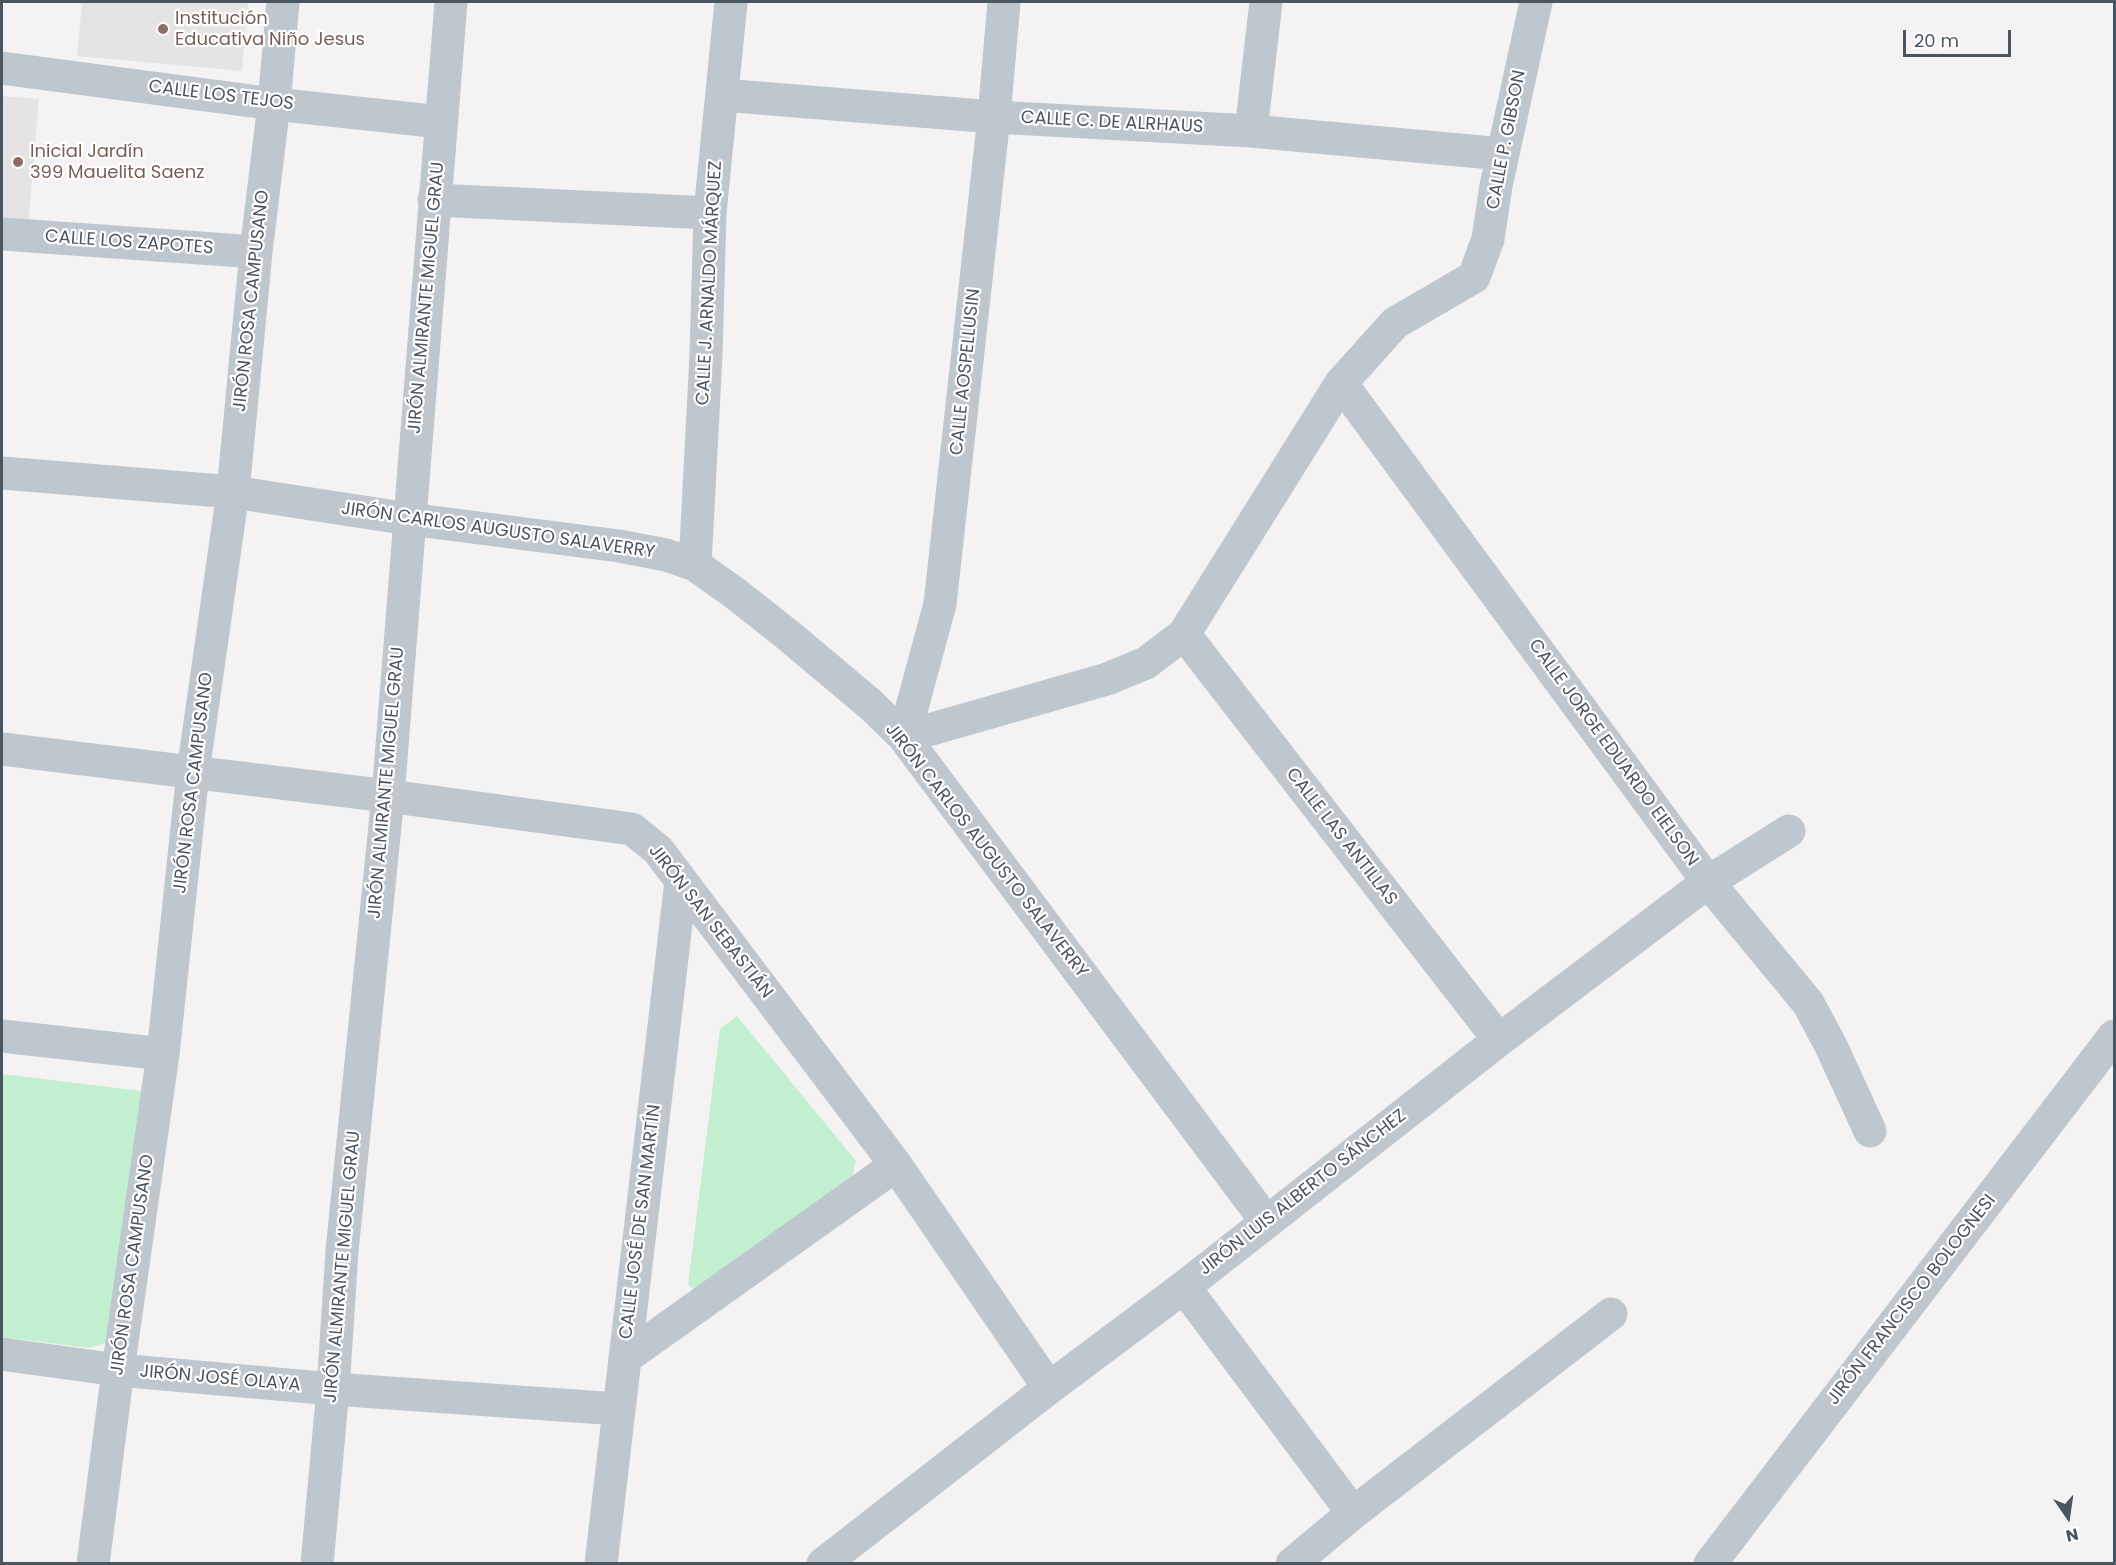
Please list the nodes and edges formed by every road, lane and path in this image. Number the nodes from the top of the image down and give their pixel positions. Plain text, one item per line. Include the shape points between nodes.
1 (283, 2) edge
2 (451, 2) edge
3 (731, 2) edge
4 (1004, 2) edge
5 (1266, 2) edge
6 (1536, 2) edge
7 (2, 68) edge
8 (722, 95) junction
9 (274, 104) junction
10 (994, 117) junction
11 (441, 122) junction
12 (1251, 131) junction
13 (1503, 154) junction
14 (434, 200) junction
15 (710, 213) junction
16 (2, 234) edge
17 (256, 252) junction
18 (1341, 384) junction
19 (2, 473) edge
20 (233, 492) junction
21 (409, 519) junction
22 (695, 565) junction
23 (1184, 634) junction
24 (904, 737) junction
25 (2, 749) edge
26 (193, 772) junction
27 (388, 796) junction
28 (1789, 831) dead end
29 (681, 881) junction
30 (1708, 882) junction
31 (2, 1036) edge
32 (2115, 1036) edge
33 (1499, 1040) junction
34 (162, 1054) junction
35 (1870, 1131) dead end
36 (896, 1165) junction
37 (1266, 1221) junction
38 (1184, 1287) junction
39 (1611, 1314) dead end
40 (2, 1354) edge
41 (625, 1358) junction
42 (118, 1370) junction
43 (1049, 1388) junction
44 (333, 1389) junction
45 (618, 1409) junction
46 (1353, 1513) junction
47 (93, 1563) edge
48 (317, 1563) edge
49 (602, 1563) edge
50 (824, 1563) edge
51 (1292, 1563) edge
52 (1710, 1563) edge

1 - 9 street, JIRÓN ROSA CAMPUSANO
2 - 11 street, JIRÓN ALMIRANTE MIGUEL GRAU
3 - 8 street, CALLE J. ARNALDO MÁRQUEZ
4 - 10 street, CALLE AOSPELLUSIN
5 - 12 street
6 - 13 street, CALLE P. GIBSON
7 - 9 street, CALLE LOS TEJOS
8 - 10 street, CALLE C. DE ALRHAUS
8 - 15 street, CALLE J. ARNALDO MÁRQUEZ
9 - 11 street, CALLE LOS TEJOS
9 - 17 street, JIRÓN ROSA CAMPUSANO
10 - 12 street, CALLE C. DE ALRHAUS
10 - 24 street, CALLE AOSPELLUSIN via 940,604
11 - 14 street, JIRÓN ALMIRANTE MIGUEL GRAU
12 - 13 street, CALLE C. DE ALRHAUS
13 - 18 street, CALLE P. GIBSON via 1488,238 1474,277 1395,323
14 - 15 street
14 - 21 street, JIRÓN ALMIRANTE MIGUEL GRAU
15 - 22 street, CALLE J. ARNALDO MÁRQUEZ
16 - 17 street, CALLE LOS ZAPOTES
17 - 20 street, JIRÓN ROSA CAMPUSANO
18 - 23 street
18 - 30 street, CALLE JORGE EDUARDO EIELSON
19 - 20 street, JIRÓN CARLOS AUGUSTO SALAVERRY
20 - 21 street, JIRÓN CARLOS AUGUSTO SALAVERRY
20 - 26 street, JIRÓN ROSA CAMPUSANO
21 - 22 street, JIRÓN CARLOS AUGUSTO SALAVERRY via 619,546
21 - 27 street, JIRÓN ALMIRANTE MIGUEL GRAU
22 - 24 street, JIRÓN CARLOS AUGUSTO SALAVERRY via 789,636
23 - 24 street via 1146,663 1107,680
23 - 33 street, CALLE LAS ANTILLAS
24 - 37 street, JIRÓN CARLOS AUGUSTO SALAVERRY
25 - 26 street, JIRÓN SAN SEBASTIÁN
26 - 27 street, JIRÓN SAN SEBASTIÁN
26 - 34 street, JIRÓN ROSA CAMPUSANO
27 - 29 street, JIRÓN SAN SEBASTIÁN via 632,829 658,850
27 - 44 street, JIRÓN ALMIRANTE MIGUEL GRAU via 342,1251
28 - 30 street, JIRÓN LUIS ALBERTO SÁNCHEZ
29 - 36 street, JIRÓN SAN SEBASTIÁN
29 - 41 street, CALLE JOSÉ DE SAN MARTÍN
30 - 33 street, JIRÓN LUIS ALBERTO SÁNCHEZ
30 - 35 street, CALLE JORGE EDUARDO EIELSON via 1808,1003
31 - 34 street
32 - 52 street, JIRÓN FRANCISCO BOLOGNESI
33 - 37 street, JIRÓN LUIS ALBERTO SÁNCHEZ
34 - 42 street, JIRÓN ROSA CAMPUSANO
36 - 41 street
36 - 43 street, JIRÓN SAN SEBASTIÁN
37 - 38 street, JIRÓN LUIS ALBERTO SÁNCHEZ
38 - 43 street, JIRÓN LUIS ALBERTO SÁNCHEZ
38 - 46 street
39 - 46 street
40 - 42 street, JIRÓN JOSÉ OLAYA
41 - 45 street, CALLE JOSÉ DE SAN MARTÍN
42 - 44 street, JIRÓN JOSÉ OLAYA
42 - 47 street, JIRÓN ROSA CAMPUSANO
43 - 50 street, JIRÓN LUIS ALBERTO SÁNCHEZ
44 - 45 street, JIRÓN JOSÉ OLAYA
44 - 48 street, JIRÓN ALMIRANTE MIGUEL GRAU
45 - 49 street, CALLE JOSÉ DE SAN MARTÍN
46 - 51 street

